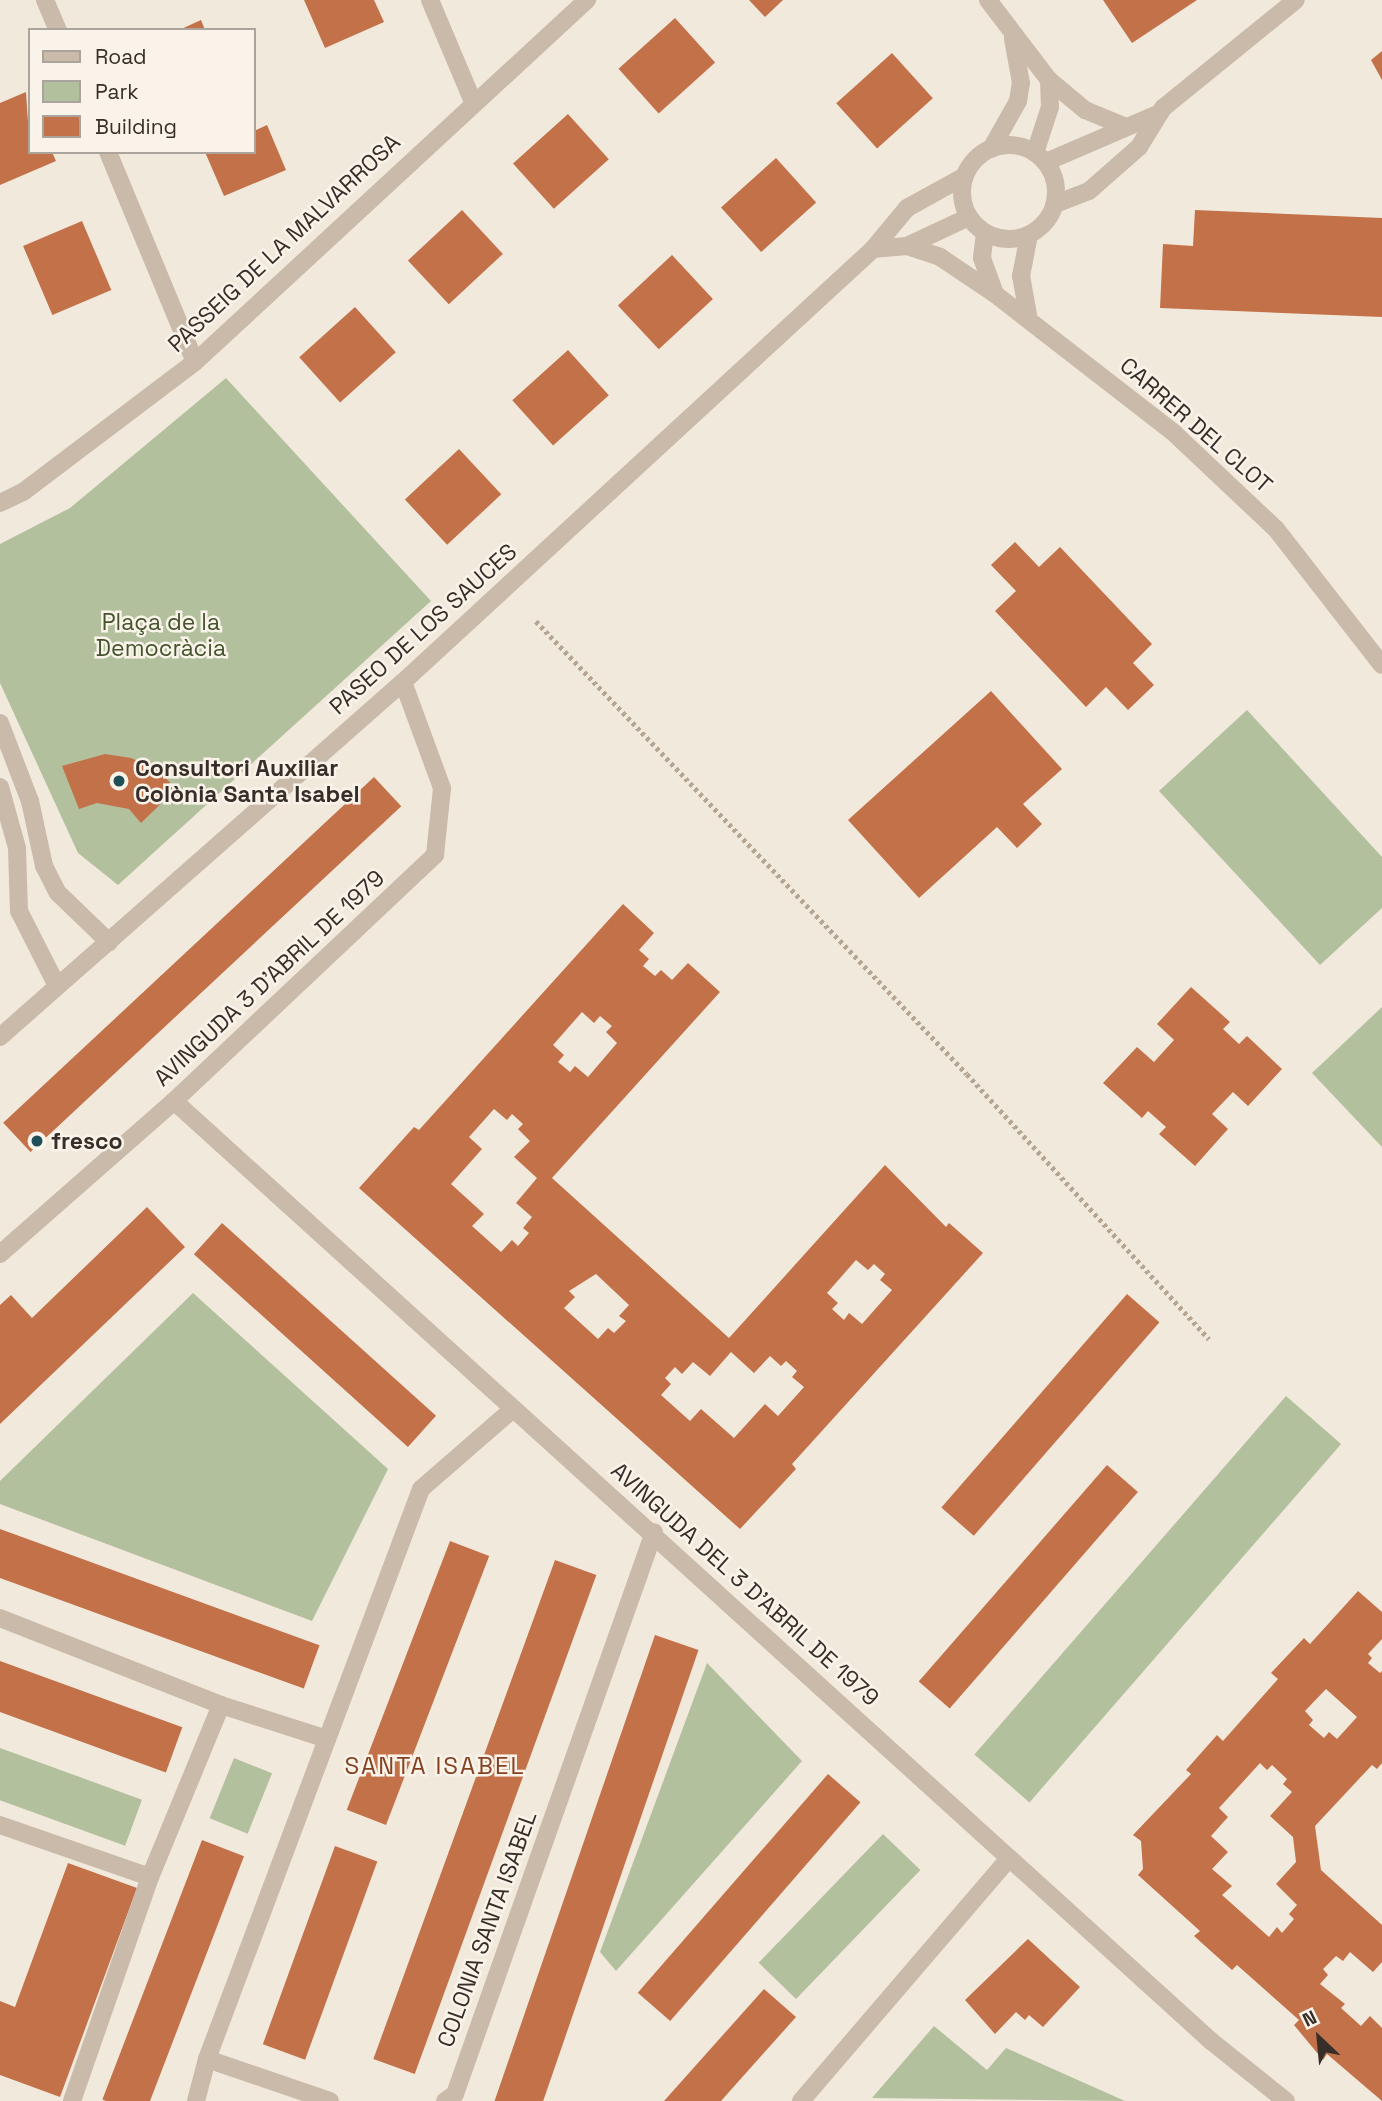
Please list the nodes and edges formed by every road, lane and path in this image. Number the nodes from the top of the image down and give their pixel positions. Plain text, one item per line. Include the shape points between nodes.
1 (45, 0) edge
2 (430, 0) edge
3 (587, 0) edge
4 (988, 0) edge
5 (1296, 0) edge
6 (57, 28) edge
7 (1012, 35) junction
8 (1049, 80) junction
9 (473, 102) junction
10 (1155, 115) junction
11 (1126, 127) junction
12 (992, 149) junction
13 (109, 154) edge
14 (1040, 158) junction
15 (965, 176) junction
16 (1055, 204) junction
17 (969, 217) junction
18 (985, 233) junction
19 (1029, 235) junction
20 (907, 246) junction
21 (873, 249) junction
22 (995, 294) junction
23 (1028, 315) junction
24 (195, 362) junction
25 (0, 503) edge
26 (536, 621) dead end
27 (1382, 665) edge
28 (403, 682) junction
29 (0, 723) edge
30 (0, 787) edge
31 (109, 942) junction
32 (57, 986) junction
33 (0, 1037) edge
34 (174, 1101) junction
35 (0, 1254) edge
36 (1209, 1339) dead end
37 (512, 1409) junction
38 (654, 1532) junction
39 (0, 1618) edge
40 (221, 1705) junction
41 (327, 1739) junction
42 (0, 1825) edge
43 (1009, 1858) junction
44 (150, 1877) junction
45 (207, 2059) junction
46 (72, 2101) edge
47 (195, 2101) edge
48 (330, 2101) edge
49 (445, 2101) edge
50 (801, 2101) edge
51 (1286, 2101) edge

1 - 6 street
2 - 9 street
3 - 9 street, PASSEIG DE LA MALVARROSA
4 - 7 street
5 - 10 street
7 - 8 street
7 - 12 street via 1021,83 1018,101
8 - 11 street via 1085,110
8 - 14 street via 1050,107
9 - 24 street, PASSEIG DE LA MALVARROSA
10 - 11 street
10 - 16 street via 1139,148 1089,191
11 - 14 street
12 - 14 street via 1006,145
12 - 15 street via 980,155
13 - 24 street
14 - 16 street via 1053,175
15 - 17 street via 963,204
15 - 21 street, PASEO DE LOS SAUCES via 937,187 907,208
16 - 19 street via 1041,227
17 - 18 street
17 - 20 street
18 - 19 street via 1006,239
18 - 22 street via 982,258
19 - 23 street via 1021,276
20 - 21 street
20 - 22 street, CARRER DEL CLOT via 940,257
21 - 28 street, PASEO DE LOS SAUCES
22 - 23 street, CARRER DEL CLOT
23 - 27 street, CARRER DEL CLOT via 1174,433 1276,529
24 - 25 street, PASSEIG DE LA MALVARROSA via 23,492
26 - 36 path via 967,1074
28 - 31 street, PASEO DE LOS SAUCES
28 - 34 street, AVINGUDA 3 D'ABRIL DE 1979 via 442,788 435,855
29 - 31 street via 30,800 44,866 58,893
30 - 32 street via 17,848 19,911
31 - 32 street, PASEO DE LOS SAUCES
32 - 33 street, PASEO DE LOS SAUCES
34 - 35 street, AVINGUDA 3 D'ABRIL DE 1979
34 - 37 street, AVINGUDA DEL 3 D'ABRIL DE 1979
37 - 38 street, AVINGUDA DEL 3 D'ABRIL DE 1979
37 - 41 street via 421,1489
38 - 43 street, AVINGUDA DEL 3 D'ABRIL DE 1979
38 - 49 street, COLONIA SANTA ISABEL via 455,2094
39 - 40 street
40 - 41 street
40 - 44 street
41 - 45 street
42 - 44 street
43 - 50 street
43 - 51 street, AVINGUDA DEL 3 D'ABRIL DE 1979 via 1211,2041
44 - 46 street
45 - 47 street
45 - 48 street

